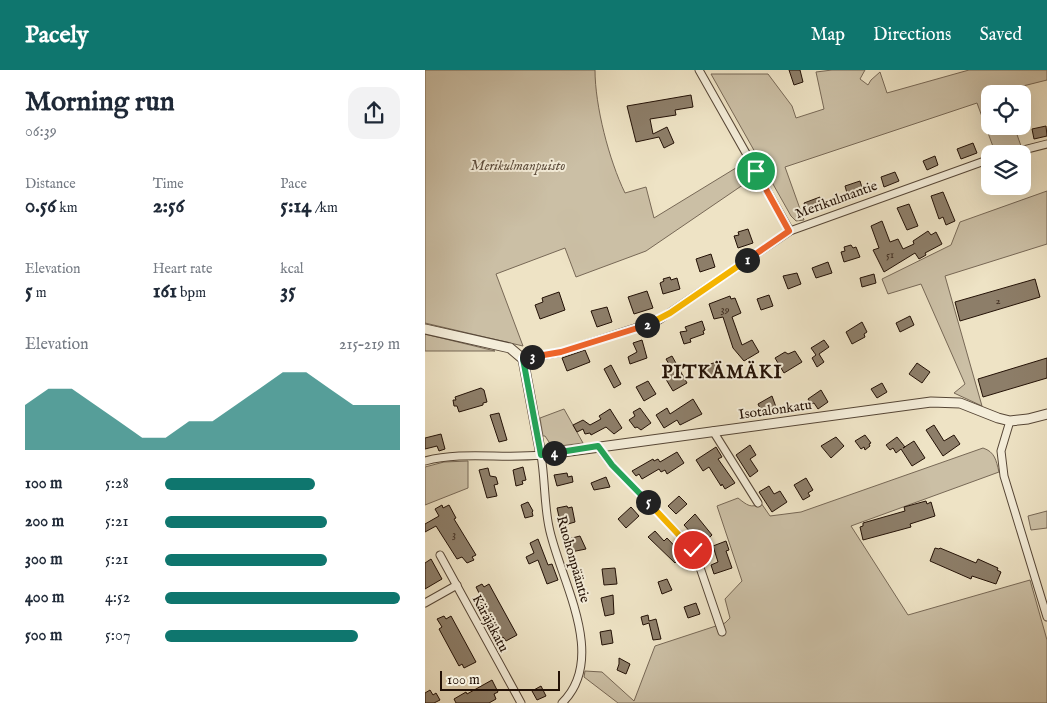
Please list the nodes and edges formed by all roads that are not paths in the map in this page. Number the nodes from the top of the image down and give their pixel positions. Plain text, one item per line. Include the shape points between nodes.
1 (699, 70) edge
2 (1047, 144) edge
3 (1031, 148) edge
4 (981, 162) edge
5 (789, 231) junction
6 (425, 328) edge
7 (523, 359) junction
8 (1047, 414) edge
9 (1010, 421) junction
10 (713, 431) junction
11 (598, 446) junction
12 (541, 455) junction
13 (425, 461) edge
14 (757, 503) dead end
15 (440, 555) dead end
16 (457, 585) junction
17 (425, 602) edge
18 (1047, 617) edge
19 (722, 632) dead end
20 (521, 703) edge
21 (562, 703) edge

1 - 5 street
2 - 3 street
4 - 5 street, Merikulmantie
5 - 7 street, Merikulmantie via 659,320 561,352
6 - 7 street via 510,348
7 - 12 street, Ruohonpääntie
8 - 9 street
9 - 10 street, Isotalonkatu via 960,403 944,401
9 - 18 street via 1001,451 1004,476
10 - 11 street, Isotalonkatu
10 - 14 street
11 - 12 street, Isotalonkatu
11 - 19 street via 693,550
12 - 13 street via 453,457
12 - 21 street, Ruohonpääntie via 549,528 571,597 581,646 578,680
15 - 16 street, Käräjäkatu
16 - 17 street
16 - 20 street, Käräjäkatu

